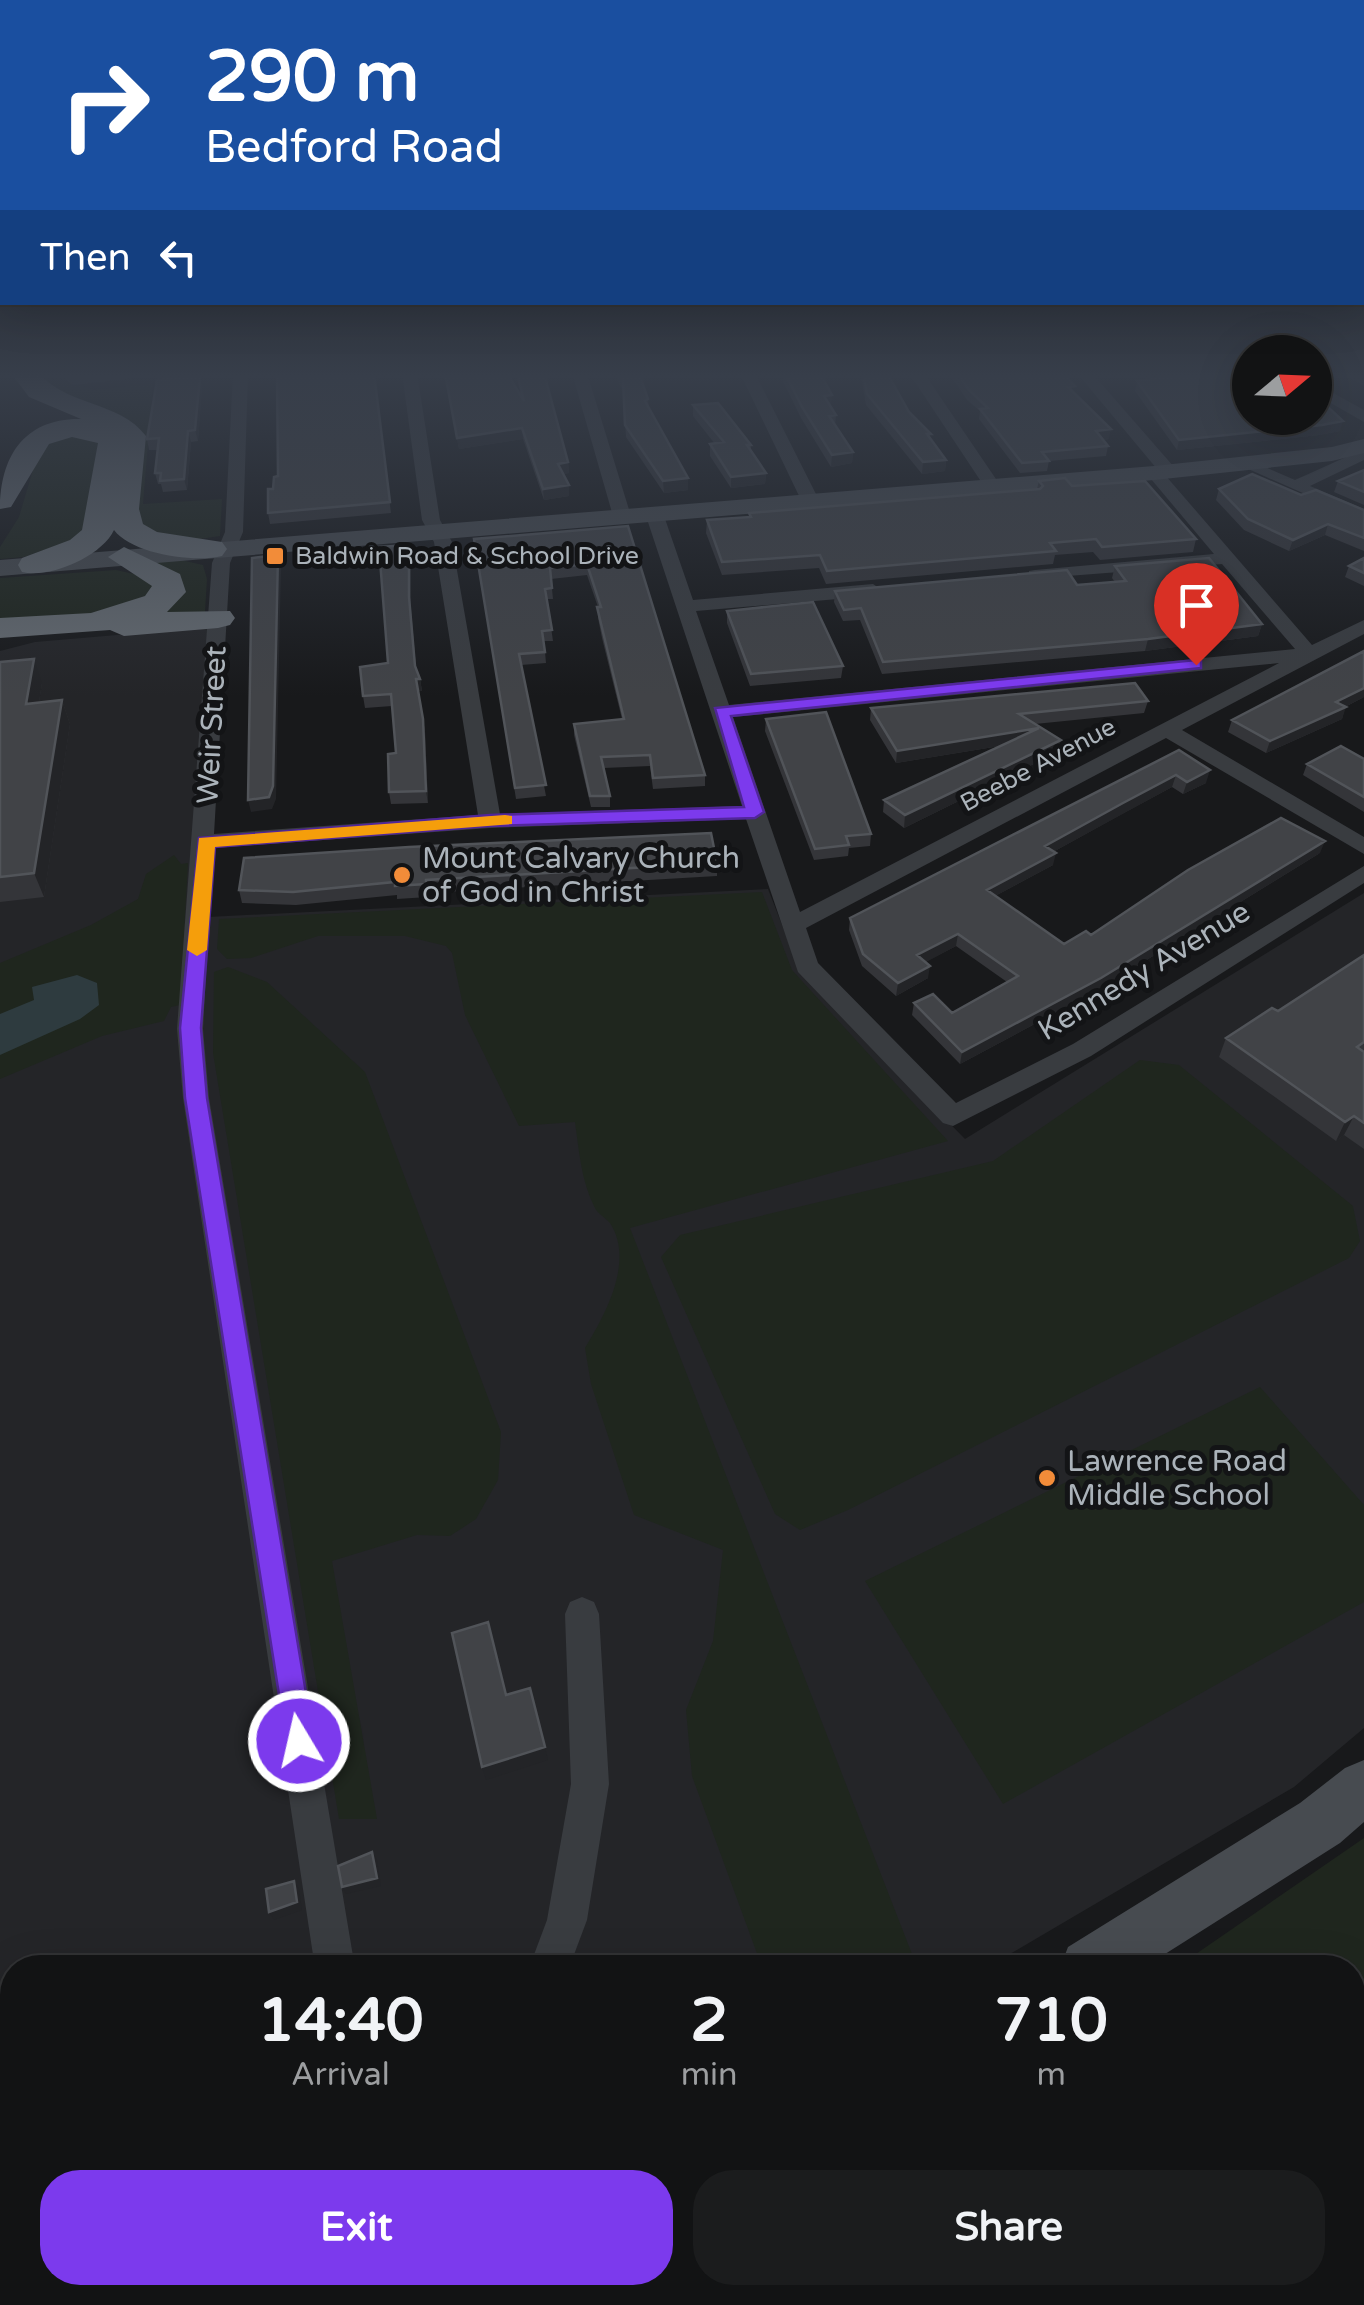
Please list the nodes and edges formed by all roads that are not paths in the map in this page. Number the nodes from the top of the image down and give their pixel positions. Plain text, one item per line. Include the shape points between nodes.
1 (106, 481) edge
2 (127, 481) edge
3 (236, 481) edge
4 (425, 481) edge
5 (611, 481) edge
6 (800, 481) edge
7 (989, 481) edge
8 (1050, 481) edge
9 (1168, 481) edge
10 (1282, 481) edge
11 (1307, 481) edge
12 (992, 485) junction
13 (1295, 486) junction
14 (810, 500) junction
15 (654, 513) junction
16 (622, 516) junction
17 (1364, 516) edge
18 (437, 530) junction
19 (220, 548) junction
20 (124, 557) junction
21 (1228, 558) junction
22 (17, 566) edge
23 (1015, 577) edge
24 (898, 588) edge
25 (685, 606) junction
26 (218, 618) junction
27 (1364, 626) edge
28 (0, 628) edge
29 (0, 638) edge
30 (1309, 654) junction
31 (1196, 665) junction
32 (1225, 699) junction
33 (721, 712) junction
34 (1167, 730) junction
35 (755, 812) junction
36 (490, 821) junction
37 (206, 842) junction
38 (1364, 847) edge
39 (1364, 873) edge
40 (792, 926) junction
41 (582, 1614) dead end
42 (1364, 1788) edge
43 (334, 1955) edge
44 (554, 1955) edge
45 (1110, 1955) edge

1 - 22 highway via 97,534 81,547
2 - 19 highway via 122,514 128,529 150,540
3 - 19 street, Weir Street via 234,532
4 - 18 street
5 - 16 street
6 - 14 street
7 - 12 street
8 - 12 main road
9 - 21 street
10 - 13 street
11 - 13 street
12 - 14 main road
13 - 17 street
14 - 15 main road
15 - 16 main road
15 - 25 street
16 - 18 main road
18 - 19 main road
18 - 36 street
19 - 20 main road
19 - 26 street, Weir Street
20 - 22 main road
20 - 28 highway via 168,581 170,592 160,603 118,618
21 - 23 street
21 - 30 street
24 - 25 street
25 - 33 street
26 - 29 highway
26 - 37 street, Weir Street
27 - 30 street, Beebe Avenue
30 - 31 street
30 - 32 street, Beebe Avenue
31 - 32 street
31 - 33 street
32 - 34 street, Beebe Avenue
33 - 35 street
34 - 38 street
34 - 40 street, Beebe Avenue
35 - 36 street
35 - 40 street
36 - 37 street
37 - 43 street, Weir Street via 190,1028 196,1098
39 - 40 street, Kennedy Avenue via 1082,1050 953,1116 812,974
41 - 44 street via 590,1784
42 - 45 main road via 1320,1823

